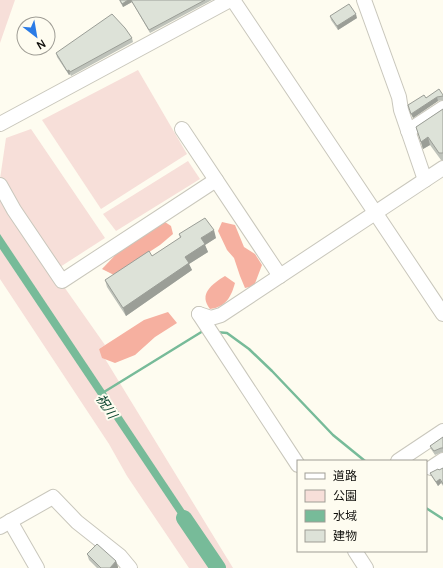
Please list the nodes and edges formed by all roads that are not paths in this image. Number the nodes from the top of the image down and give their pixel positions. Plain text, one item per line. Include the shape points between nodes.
1 (232, 0) edge
2 (364, 0) edge
3 (443, 108) edge
4 (0, 124) edge
5 (182, 129) dead end
6 (408, 131) junction
7 (443, 168) edge
8 (216, 180) junction
9 (425, 180) junction
10 (0, 185) edge
11 (375, 213) junction
12 (280, 276) junction
13 (443, 314) edge
14 (443, 431) edge
15 (400, 460) edge
16 (443, 460) edge
17 (297, 464) edge
18 (431, 468) dead end
19 (5, 524) edge
20 (356, 552) edge
21 (37, 568) edge
22 (130, 568) edge
23 (366, 568) edge

1 - 4 street
1 - 11 street
2 - 6 street via 399,97
3 - 6 street
5 - 8 street
6 - 9 street
7 - 9 street
8 - 10 street via 62,281
8 - 12 street
9 - 11 street
11 - 12 street
11 - 13 street
12 - 17 street via 221,315 211,318 199,314
14 - 15 street
16 - 18 street
19 - 21 street
19 - 22 street via 53,497 77,522 120,556
20 - 23 street

